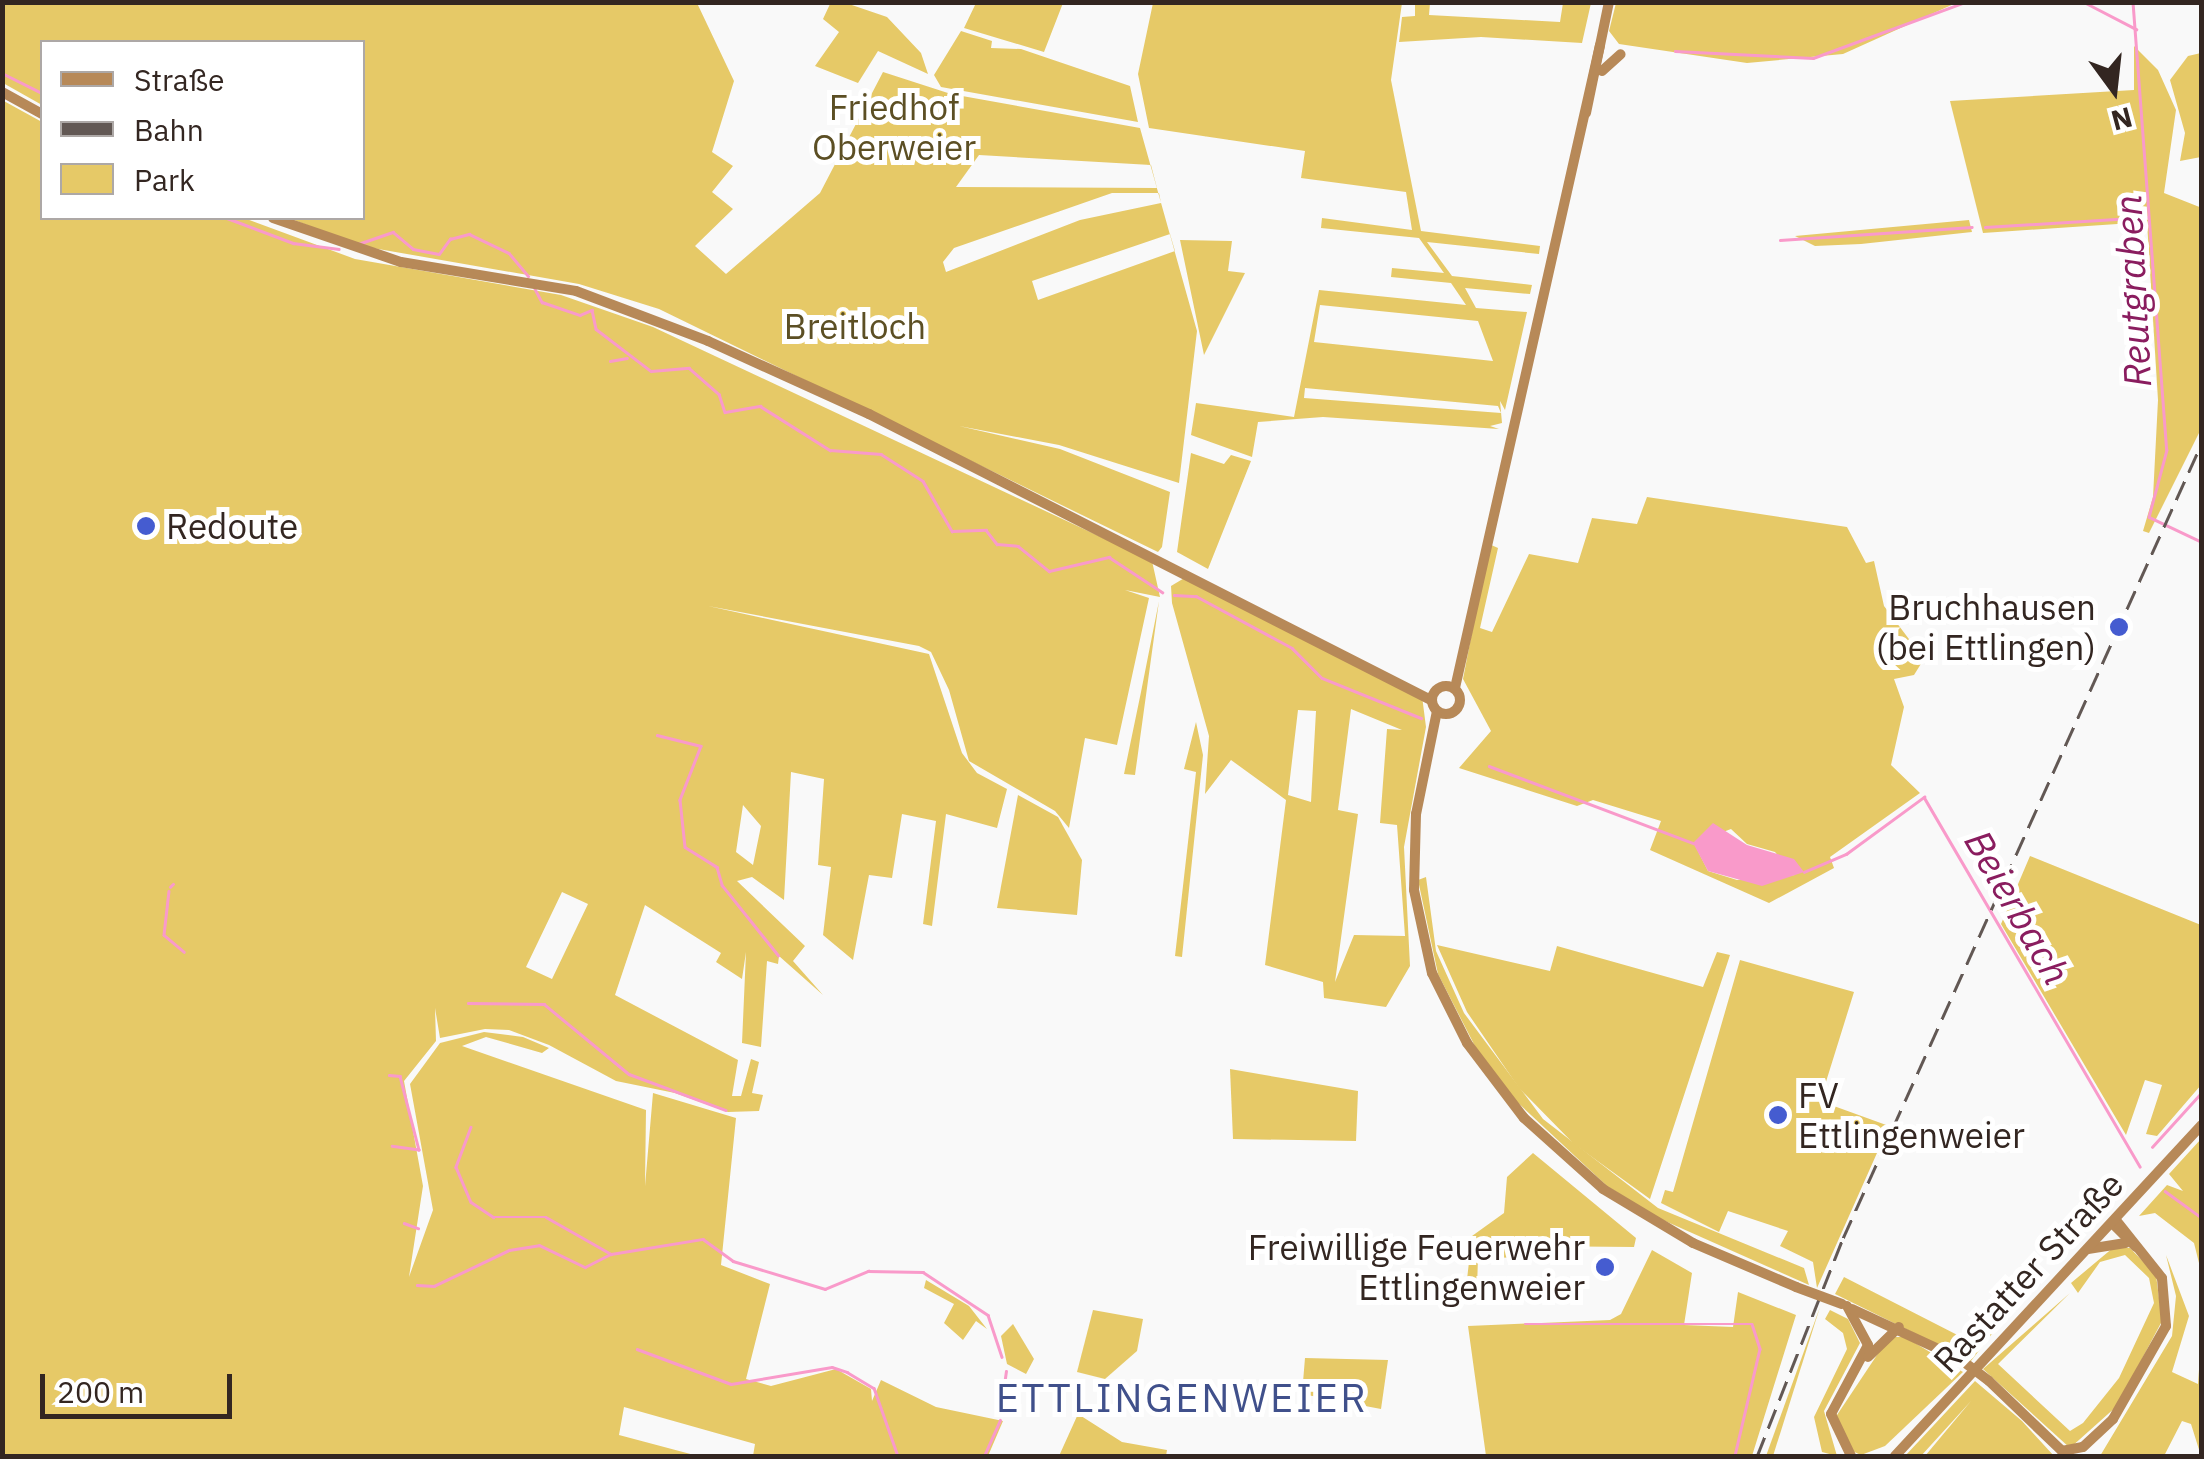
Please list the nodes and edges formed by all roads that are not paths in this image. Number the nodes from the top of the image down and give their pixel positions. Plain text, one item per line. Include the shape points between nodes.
1 (1609, 2) edge
2 (1600, 46) junction
3 (1621, 54) dead end
4 (1596, 80) junction
5 (2, 92) edge
6 (40, 113) edge
7 (1577, 135) junction
8 (280, 220) edge
9 (1409, 683) junction
10 (1446, 687) junction
11 (1438, 709) junction
12 (2202, 1126) edge
13 (2114, 1221) junction
14 (2126, 1244) junction
15 (2088, 1250) junction
16 (2142, 1250) junction
17 (1844, 1305) junction
18 (1899, 1327) junction
19 (1860, 1365) junction
20 (2095, 1439) junction
21 (2064, 1454) edge
22 (1851, 1456) edge
23 (1895, 1456) edge
24 (2089, 1456) edge

1 - 2 main road
2 - 4 main road
2 - 7 main road
3 - 4 main road
4 - 7 main road
5 - 6 main road
7 - 10 main road via 1460,657
8 - 9 main road via 401,262 576,290 708,341
9 - 10 main road
9 - 11 main road
10 - 11 main road
10 - 11 main road via 1459,706
11 - 17 main road, bridge via 1412,870 1432,973 1466,1041 1539,1134 1640,1215
12 - 13 main road, Rastatter Straße
13 - 14 main road
13 - 15 main road, Rastatter Straße
13 - 16 main road
14 - 15 main road
14 - 16 main road
15 - 23 main road, Rastatter Straße
16 - 20 main road via 2168,1296 2166,1326 2132,1393
17 - 18 main road
17 - 19 main road via 1868,1339
18 - 19 main road
18 - 21 main road, bridge via 1989,1380
19 - 22 main road via 1832,1414
20 - 21 main road
20 - 24 main road

